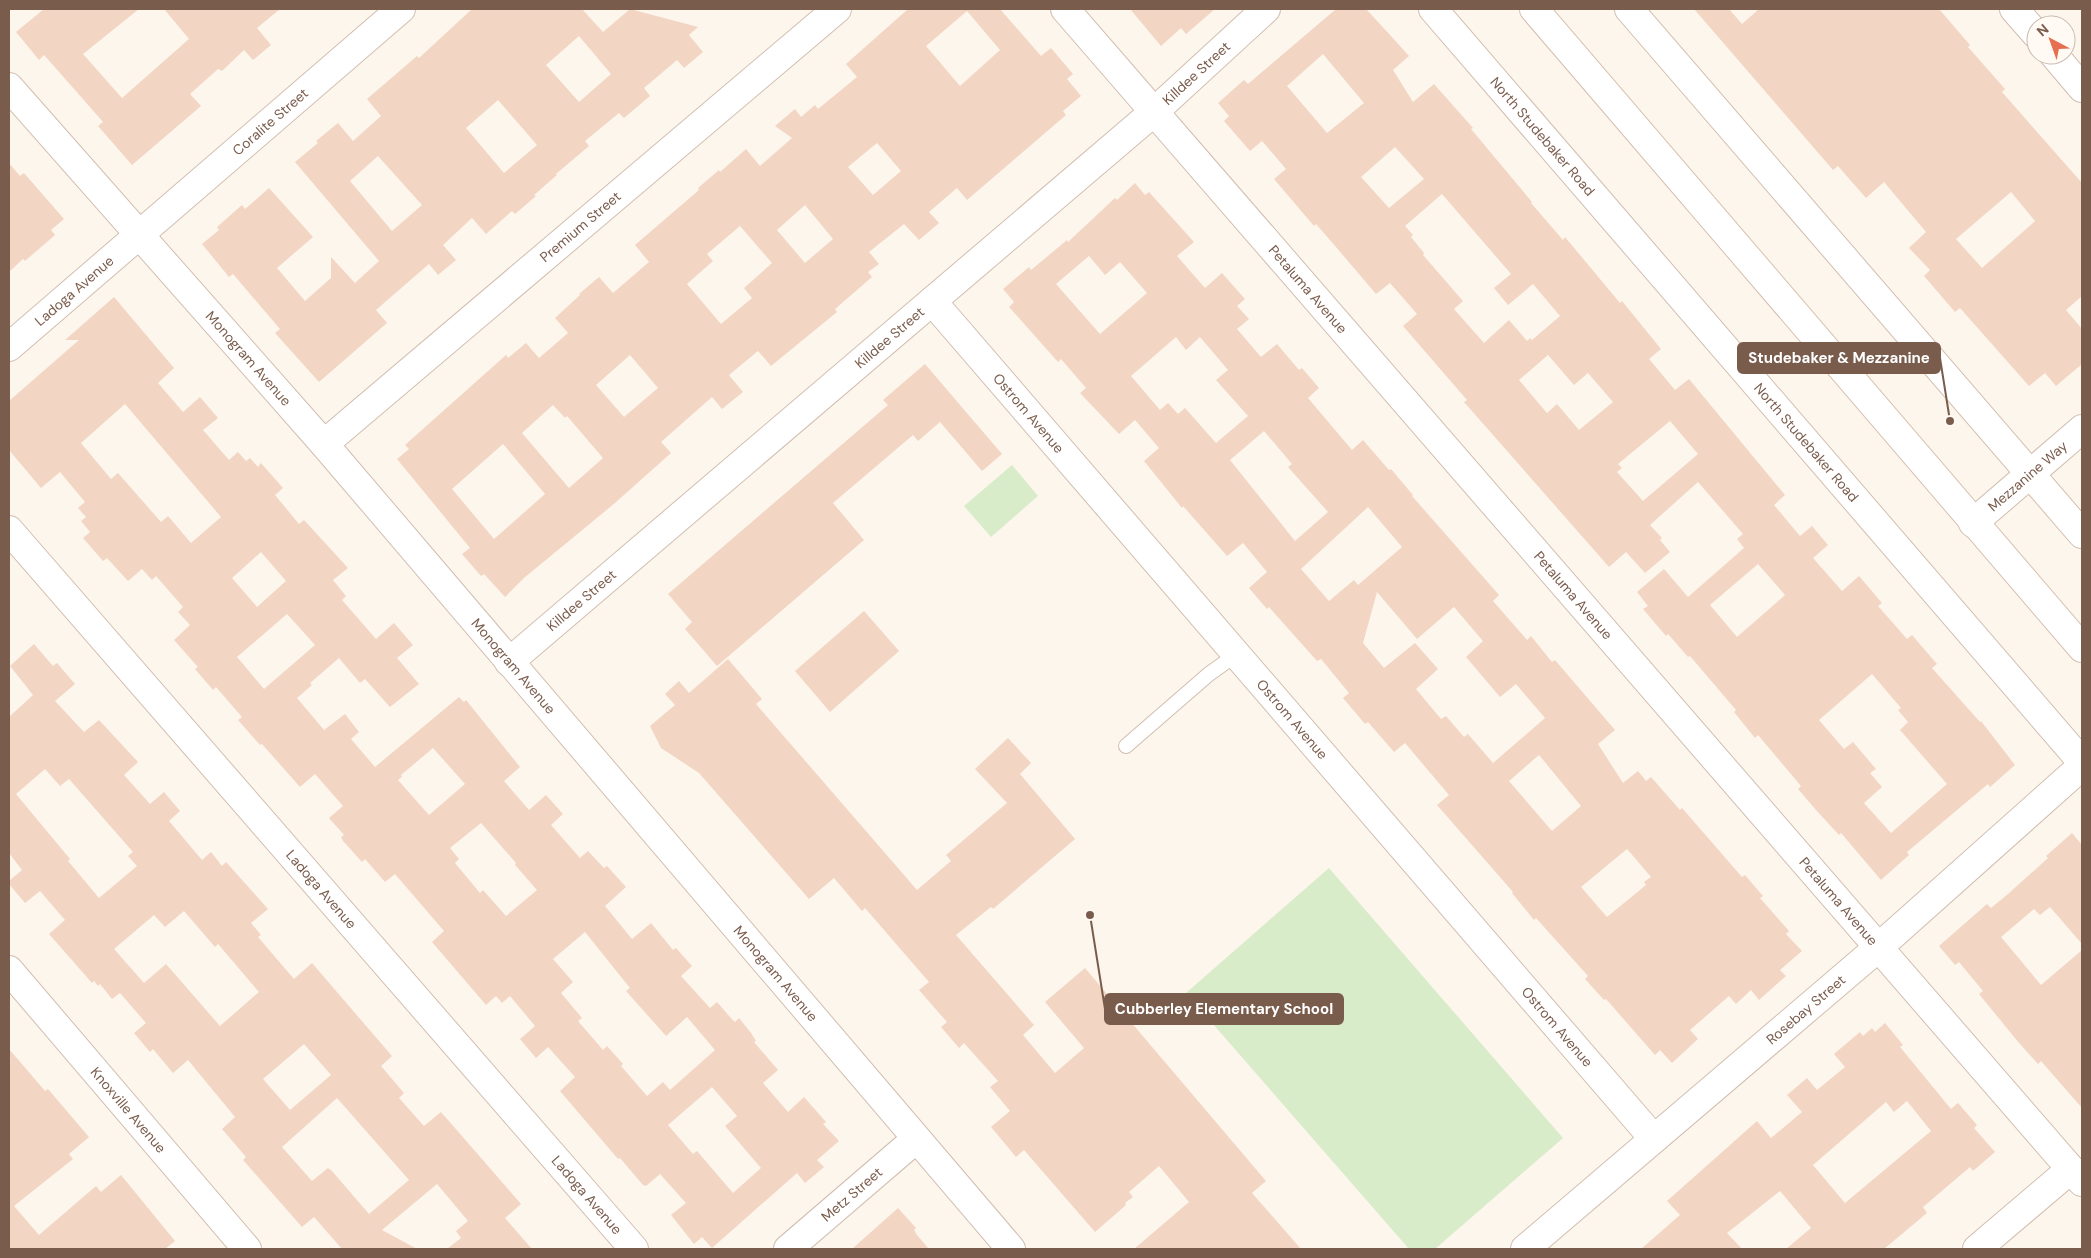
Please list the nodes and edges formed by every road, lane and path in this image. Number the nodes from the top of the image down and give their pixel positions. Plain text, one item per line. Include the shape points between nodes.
1 (401, 9) edge
2 (837, 9) edge
3 (1065, 9) edge
4 (1266, 9) edge
5 (1433, 9) edge
6 (1534, 9) edge
7 (1630, 9) edge
8 (2014, 9) edge
9 (2026, 23) edge
10 (2062, 65) edge
11 (9, 87) edge
12 (2082, 88) edge
13 (1154, 111) junction
14 (139, 235) junction
15 (932, 301) junction
16 (9, 346) edge
17 (2082, 429) edge
18 (324, 444) junction
19 (2030, 474) junction
20 (1974, 524) junction
21 (9, 530) edge
22 (2082, 534) edge
23 (2082, 648) edge
24 (1237, 654) junction
25 (509, 662) junction
26 (1126, 746) dead end
27 (2082, 762) edge
28 (2082, 766) edge
29 (1879, 947) junction
30 (9, 970) edge
31 (916, 1139) junction
32 (1654, 1139) junction
33 (2077, 1176) edge
34 (247, 1249) edge
35 (634, 1249) edge
36 (788, 1249) edge
37 (1011, 1249) edge
38 (1525, 1249) edge
39 (1977, 1249) edge

1 - 14 street, Coralite Street
2 - 18 street, Premium Street
3 - 13 street, Petaluma Avenue
4 - 13 street, Killdee Street
5 - 27 street, North Studebaker Road
6 - 20 street
7 - 19 street
8 - 9 street
10 - 12 street
11 - 14 street, Monogram Avenue
13 - 15 street, Killdee Street
13 - 29 street, Petaluma Avenue
14 - 16 street, Ladoga Avenue
14 - 18 street, Monogram Avenue
15 - 24 street, Ostrom Avenue
15 - 25 street, Killdee Street
17 - 19 street, Mezzanine Way
18 - 25 street, Monogram Avenue
19 - 20 street, Mezzanine Way
19 - 22 street
20 - 23 street
21 - 35 street, Ladoga Avenue
24 - 26 lane
24 - 32 street, Ostrom Avenue
25 - 31 street, Monogram Avenue
28 - 29 street, Rosebay Street
29 - 32 street, Rosebay Street
29 - 33 street, Petaluma Avenue
30 - 34 street, Knoxville Avenue
31 - 36 street, Metz Street
31 - 37 street, Monogram Avenue
32 - 38 street, Rosebay Street
33 - 39 street

